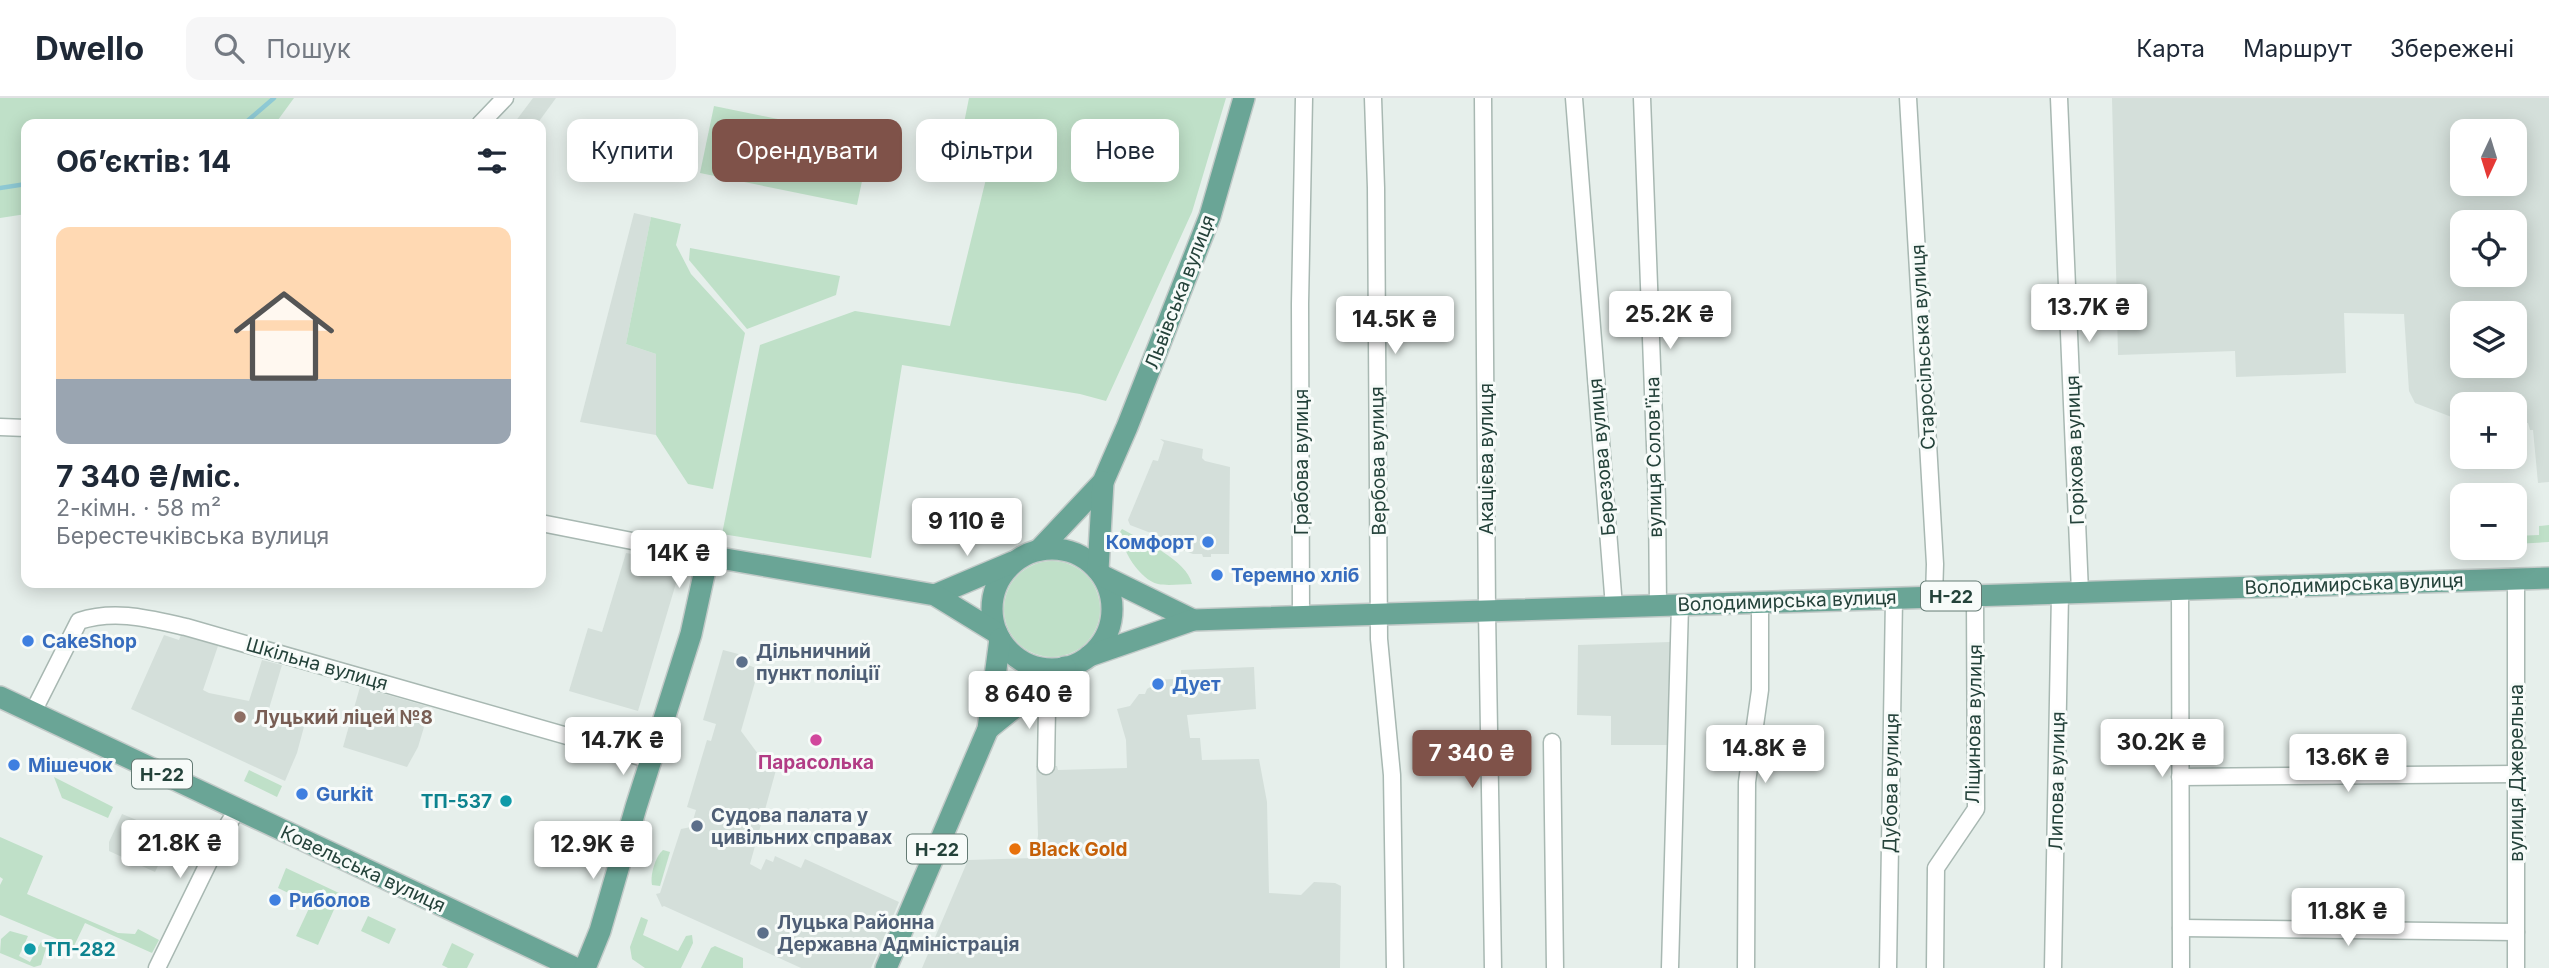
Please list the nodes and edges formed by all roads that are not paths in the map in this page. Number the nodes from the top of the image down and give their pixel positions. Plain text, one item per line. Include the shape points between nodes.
1 (505, 98) edge
2 (1244, 98) edge
3 (1304, 98) edge
4 (1373, 98) edge
5 (1483, 98) edge
6 (1574, 98) edge
7 (1642, 98) edge
8 (1908, 98) edge
9 (2059, 98) edge
10 (485, 119) edge
11 (0, 427) edge
12 (21, 428) edge
13 (1103, 482) junction
14 (546, 524) edge
15 (1039, 550) junction
16 (708, 556) junction
17 (1016, 561) junction
18 (1100, 573) junction
19 (2549, 578) edge
20 (2516, 579) junction
21 (2180, 589) junction
22 (2070, 593) junction
23 (935, 595) junction
24 (1975, 596) junction
25 (1934, 597) junction
26 (1894, 598) junction
27 (1760, 602) junction
28 (1680, 605) junction
29 (1658, 606) junction
30 (1614, 607) junction
31 (1487, 611) junction
32 (1380, 614) junction
33 (1301, 617) junction
34 (1193, 620) junction
35 (999, 636) junction
36 (1089, 656) junction
37 (1065, 667) junction
38 (1039, 690) junction
39 (0, 698) edge
40 (33, 712) junction
41 (988, 729) junction
42 (1552, 742) dead end
43 (651, 760) junction
44 (1046, 766) dead end
45 (2516, 774) junction
46 (2180, 777) junction
47 (237, 810) junction
48 (2180, 928) junction
49 (2516, 932) junction
50 (157, 968) edge
51 (575, 968) edge
52 (585, 968) edge
53 (886, 968) edge
54 (1395, 968) edge
55 (1493, 968) edge
56 (1555, 968) edge
57 (1670, 968) edge
58 (1746, 968) edge
59 (1888, 968) edge
60 (1935, 968) edge
61 (2053, 968) edge
62 (2181, 968) edge
63 (2516, 968) edge

1 - 10 street
2 - 13 main road, Львівська вулиця via 1210,216
3 - 33 street, Грабова вулиця
4 - 32 street, Вербова вулиця
5 - 31 street, Акацієва вулиця
6 - 30 street, Березова вулиця
7 - 29 street, вулиця Солов'їна
8 - 25 street, Старосільська вулиця
9 - 22 street, Горіхова вулиця
11 - 12 street
13 - 15 main road, Львівська вулиця
13 - 18 main road, Львівська вулиця
14 - 16 street
15 - 17 main road, Н-22
15 - 18 main road, Н-22 via 1061,549 1081,556
16 - 23 main road
16 - 43 main road via 691,634
17 - 23 main road
17 - 35 main road, Н-22 via 993,594 992,614
18 - 34 main road, Володимирська вулиця / Н-22
18 - 36 main road via 1111,597 1111,619
19 - 20 main road, Володимирська вулиця / Н-22
20 - 21 main road, Володимирська вулиця / Н-22
20 - 45 street, вулиця Джерельна
21 - 22 main road, Володимирська вулиця / Н-22
21 - 46 street
22 - 24 main road, Володимирська вулиця / Н-22
22 - 61 street, Липова вулиця
23 - 35 main road
24 - 25 main road, Володимирська вулиця / Н-22
24 - 60 street, Ліщинова вулиця via 1976,809 1936,867
25 - 26 main road, Володимирська вулиця / Н-22
26 - 27 main road, Володимирська вулиця / Н-22
26 - 59 street, Дубова вулиця
27 - 28 main road, Володимирська вулиця / Н-22
27 - 58 street via 1760,690 1747,782
28 - 29 main road, Володимирська вулиця / Н-22
28 - 57 street
29 - 30 main road, Володимирська вулиця / Н-22
30 - 31 main road, Володимирська вулиця / Н-22
31 - 32 main road, Володимирська вулиця / Н-22
31 - 55 street, Акацієва вулиця
32 - 33 main road, Володимирська вулиця / Н-22
32 - 54 street, Вербова вулиця via 1392,775
33 - 34 main road, Володимирська вулиця / Н-22
34 - 36 main road, Володимирська вулиця / Н-22
35 - 37 main road via 1012,654 1028,664
35 - 41 main road, Н-22
36 - 37 main road, Н-22
37 - 38 main road, Н-22
38 - 41 main road, Н-22
38 - 44 street via 1047,707
39 - 40 main road, Ковельська вулиця / Н-22
40 - 43 street, Шкільна вулиця via 79,621 117,614 186,626
40 - 47 main road, Ковельська вулиця / Н-22
41 - 53 main road, Н-22
42 - 56 street
43 - 52 main road
45 - 46 street
45 - 49 street, вулиця Джерельна
46 - 48 street
47 - 50 street
47 - 51 main road, Ковельська вулиця / Н-22
48 - 49 street
48 - 62 street
49 - 63 street, вулиця Джерельна

